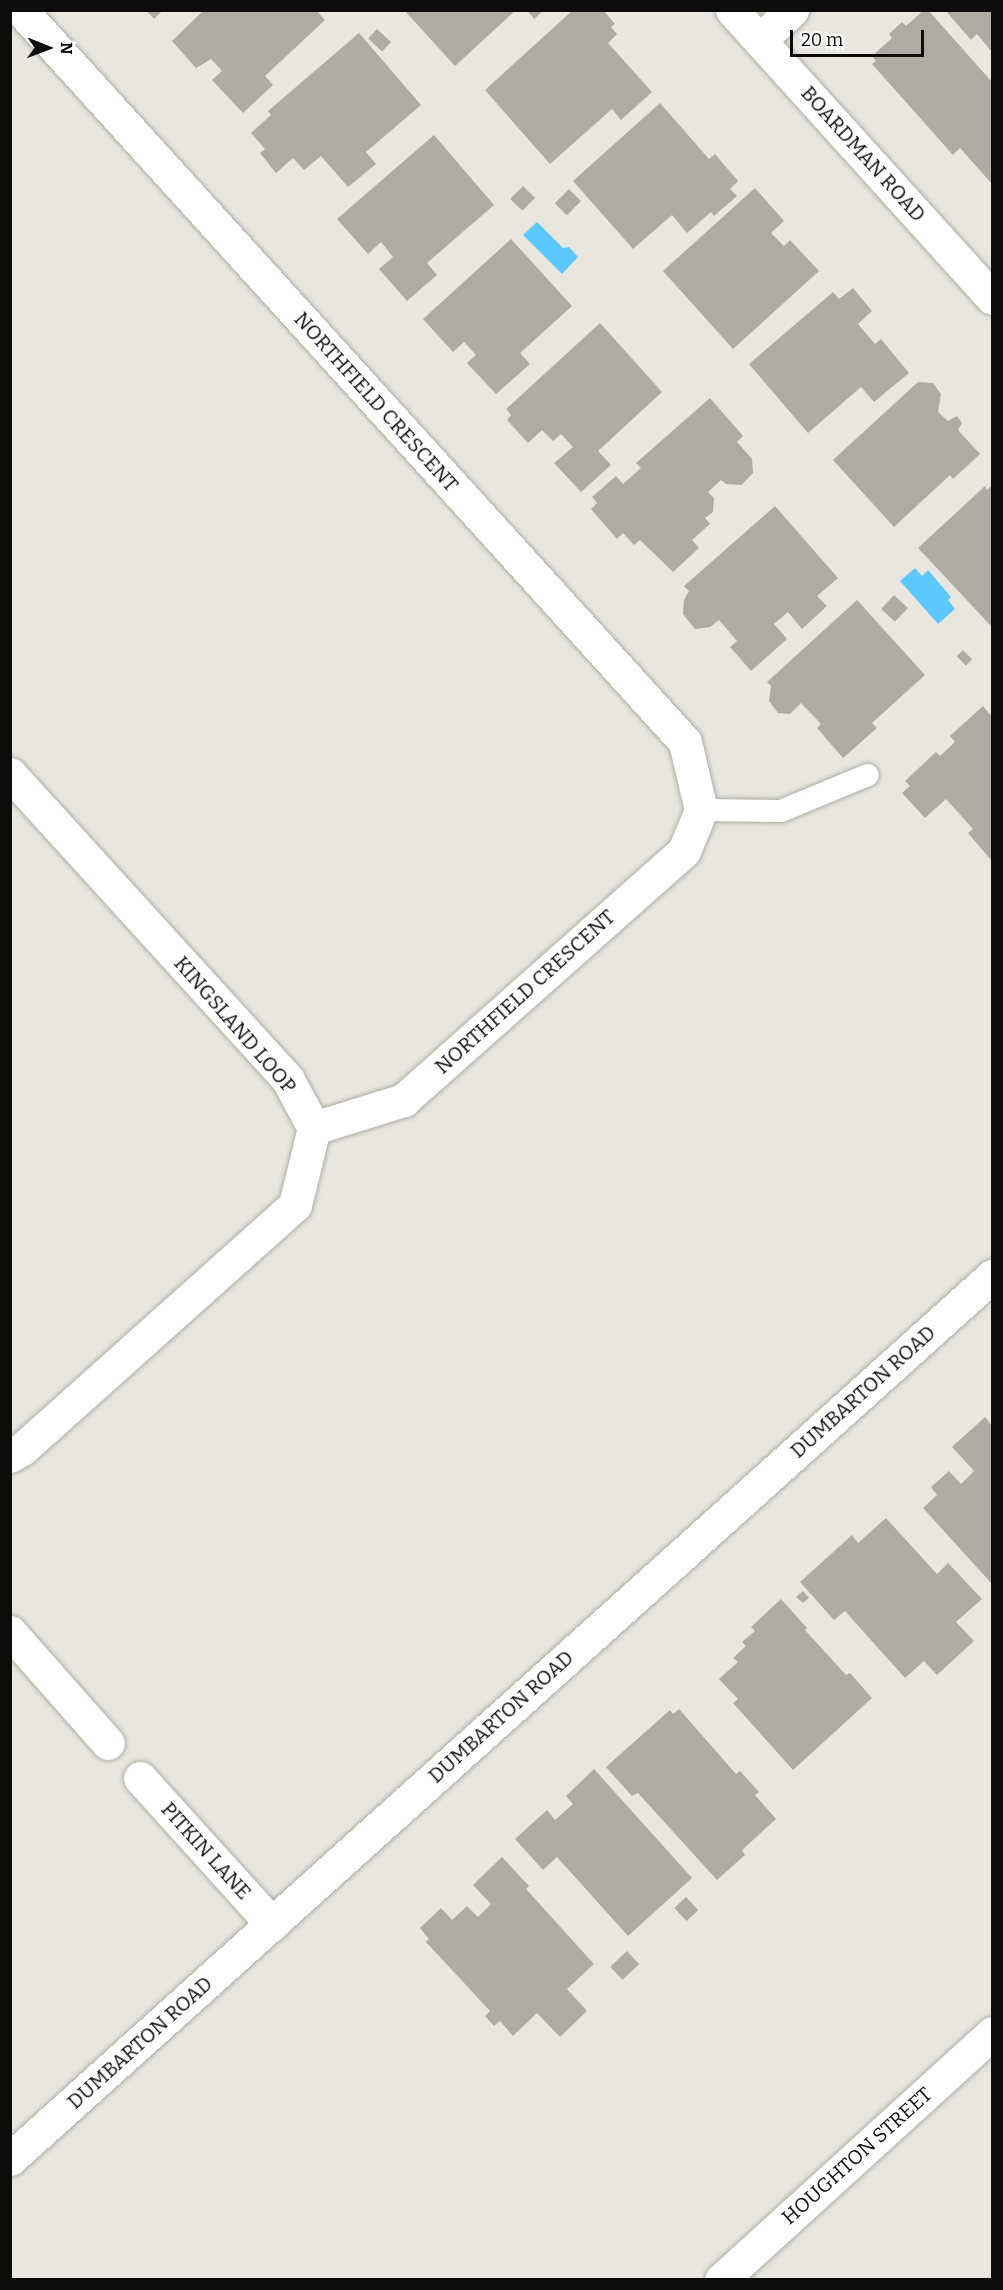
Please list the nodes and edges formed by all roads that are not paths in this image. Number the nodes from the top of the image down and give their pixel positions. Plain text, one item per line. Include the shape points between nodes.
1 (21, 10) edge
2 (732, 10) edge
3 (792, 10) edge
4 (760, 40) junction
5 (993, 298) edge
6 (10, 774) edge
7 (868, 775) dead end
8 (701, 810) junction
9 (314, 1128) junction
10 (993, 1276) edge
11 (10, 1456) edge
12 (10, 1632) edge
13 (108, 1743) dead end
14 (140, 1778) dead end
15 (272, 1924) junction
16 (993, 2033) edge
17 (10, 2160) edge
18 (721, 2280) edge

1 - 8 street, NORTHFIELD CRESCENT via 685,742
2 - 4 street, BOARDMAN ROAD
3 - 4 street
4 - 5 street, BOARDMAN ROAD
6 - 9 street, KINGSLAND LOOP via 288,1080
7 - 8 lane via 781,811
8 - 9 street, NORTHFIELD CRESCENT via 684,851 404,1100
9 - 11 street via 295,1205
10 - 15 street, DUMBARTON ROAD
12 - 13 street
14 - 15 street, PITKIN LANE
15 - 17 street, DUMBARTON ROAD
16 - 18 street, HOUGHTON STREET

